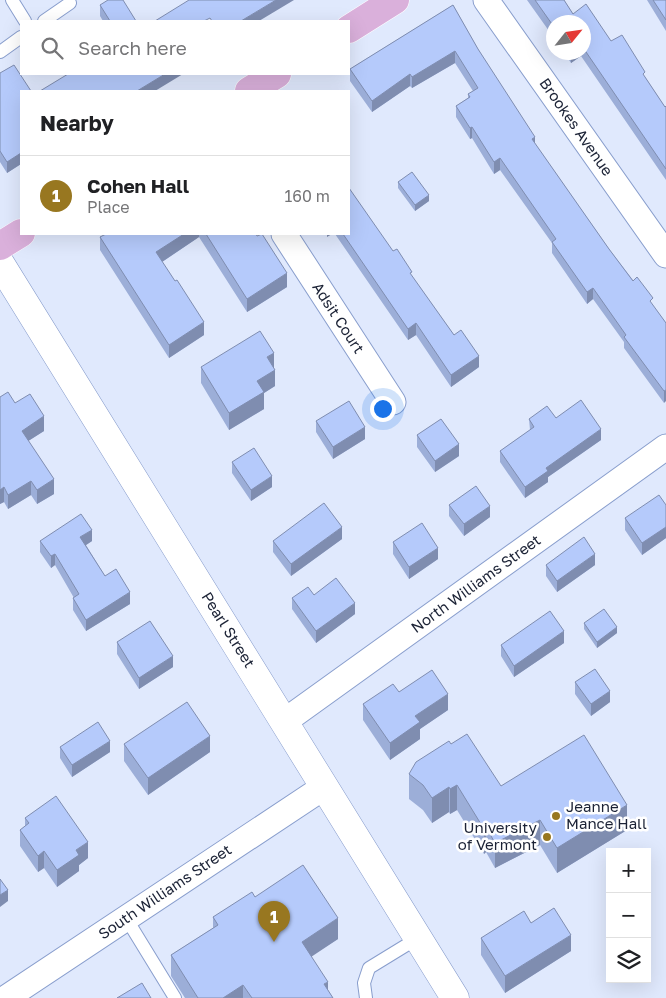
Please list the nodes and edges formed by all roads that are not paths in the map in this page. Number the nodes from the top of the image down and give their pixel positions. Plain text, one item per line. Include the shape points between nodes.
1 (12, 0) edge
2 (395, 0) edge
3 (486, 0) edge
4 (70, 4) dead end
5 (24, 20) edge
6 (46, 20) edge
7 (350, 28) edge
8 (20, 38) edge
9 (0, 52) edge
10 (275, 75) edge
11 (251, 90) edge
12 (20, 234) edge
13 (285, 235) edge
14 (0, 246) edge
15 (666, 255) edge
16 (0, 263) edge
17 (393, 402) dead end
18 (666, 447) edge
19 (285, 721) junction
20 (324, 787) junction
21 (126, 918) junction
22 (418, 938) junction
23 (6, 998) edge
24 (175, 998) edge
25 (366, 998) edge
26 (455, 998) edge

1 - 5 lane
2 - 7 main road
3 - 15 street, Brookes Avenue
4 - 6 lane
8 - 9 lane
10 - 11 main road
12 - 14 main road
13 - 17 street, Adsit Court
16 - 19 main road, Pearl Street
18 - 19 street, North Williams Street
19 - 20 main road, Pearl Street
20 - 21 street, South Williams Street
20 - 22 main road, Pearl Street
21 - 23 street, South Williams Street
21 - 24 lane
22 - 25 lane via 369,968 364,983
22 - 26 main road, Pearl Street

